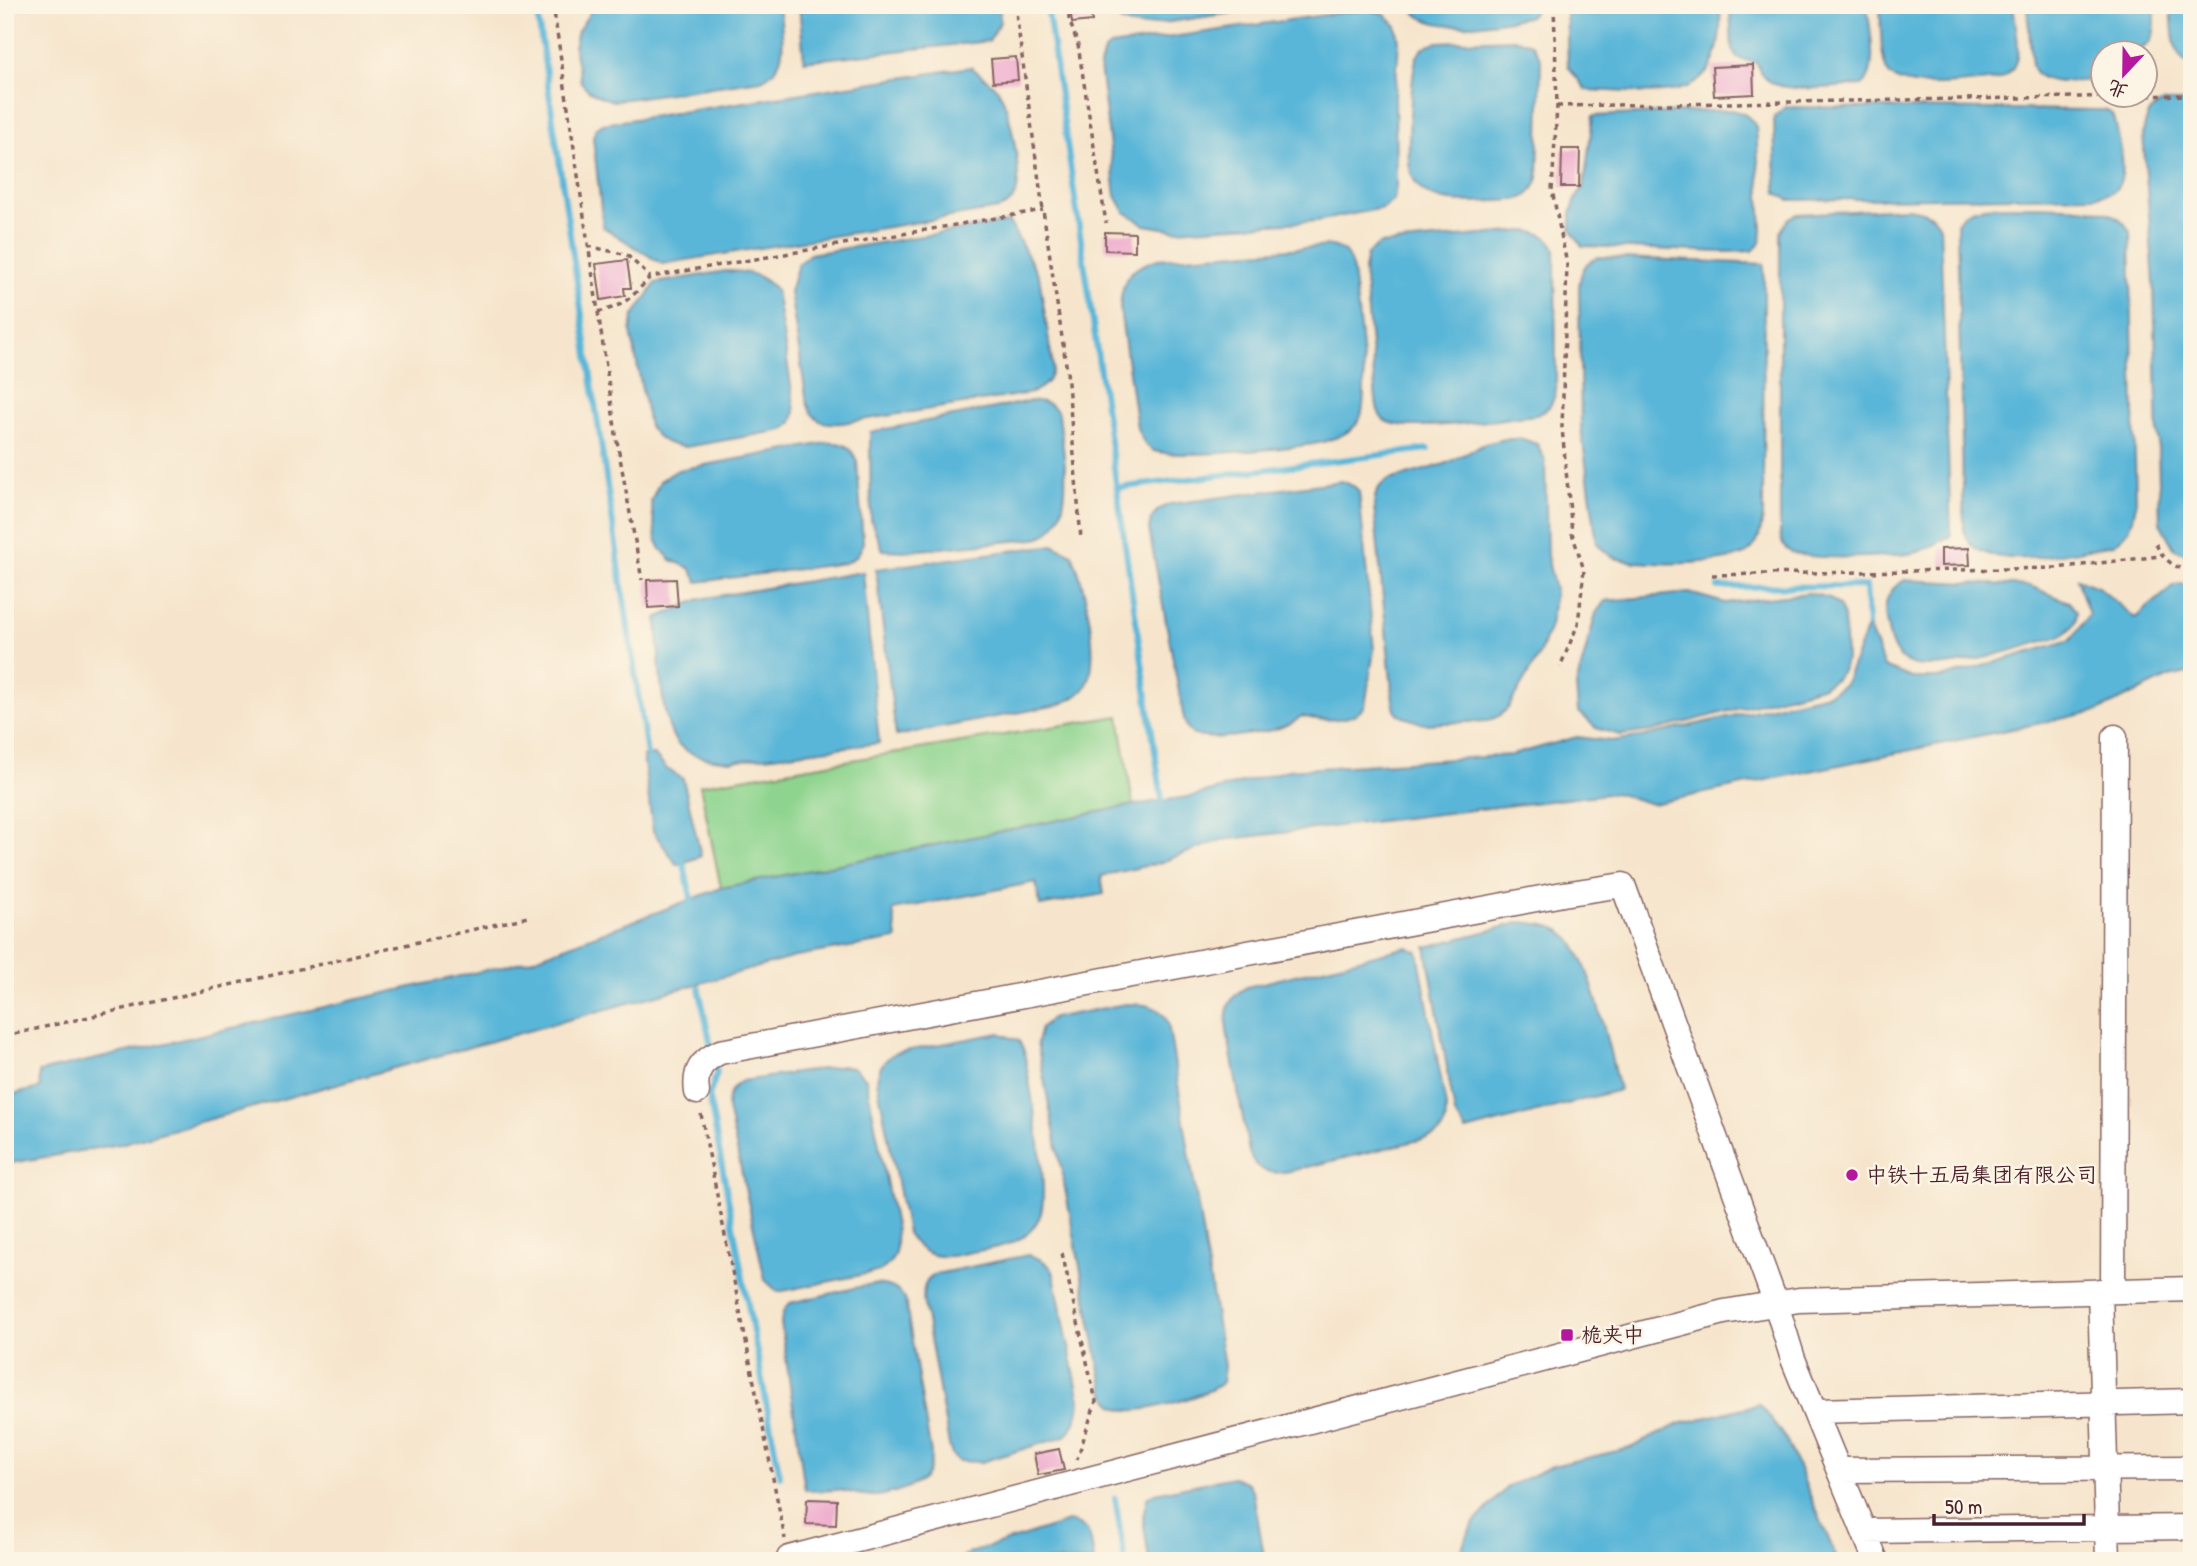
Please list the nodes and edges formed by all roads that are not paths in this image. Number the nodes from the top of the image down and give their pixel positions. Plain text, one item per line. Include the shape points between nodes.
1 (2115, 737) dead end
2 (697, 1092) road end
3 (2192, 1289) edge
4 (2107, 1290) junction
5 (1776, 1304) junction
6 (2192, 1401) edge
7 (2104, 1402) junction
8 (1815, 1411) junction
9 (2192, 1468) edge
10 (2106, 1469) junction
11 (1839, 1470) junction
12 (2192, 1527) edge
13 (2108, 1528) junction
14 (1864, 1531) junction
15 (798, 1558) edge
16 (1876, 1561) edge
17 (2108, 1561) edge

1 - 4 street
2 - 5 street via 699,1067 720,1052 1623,885
3 - 4 street
4 - 5 street
4 - 7 street
5 - 8 street
5 - 15 street via 1724,1312
6 - 7 street
7 - 8 street
7 - 10 street
8 - 11 street
9 - 10 street
10 - 11 street
10 - 13 street
11 - 14 street
12 - 13 street
13 - 14 street
13 - 17 street
14 - 16 street

